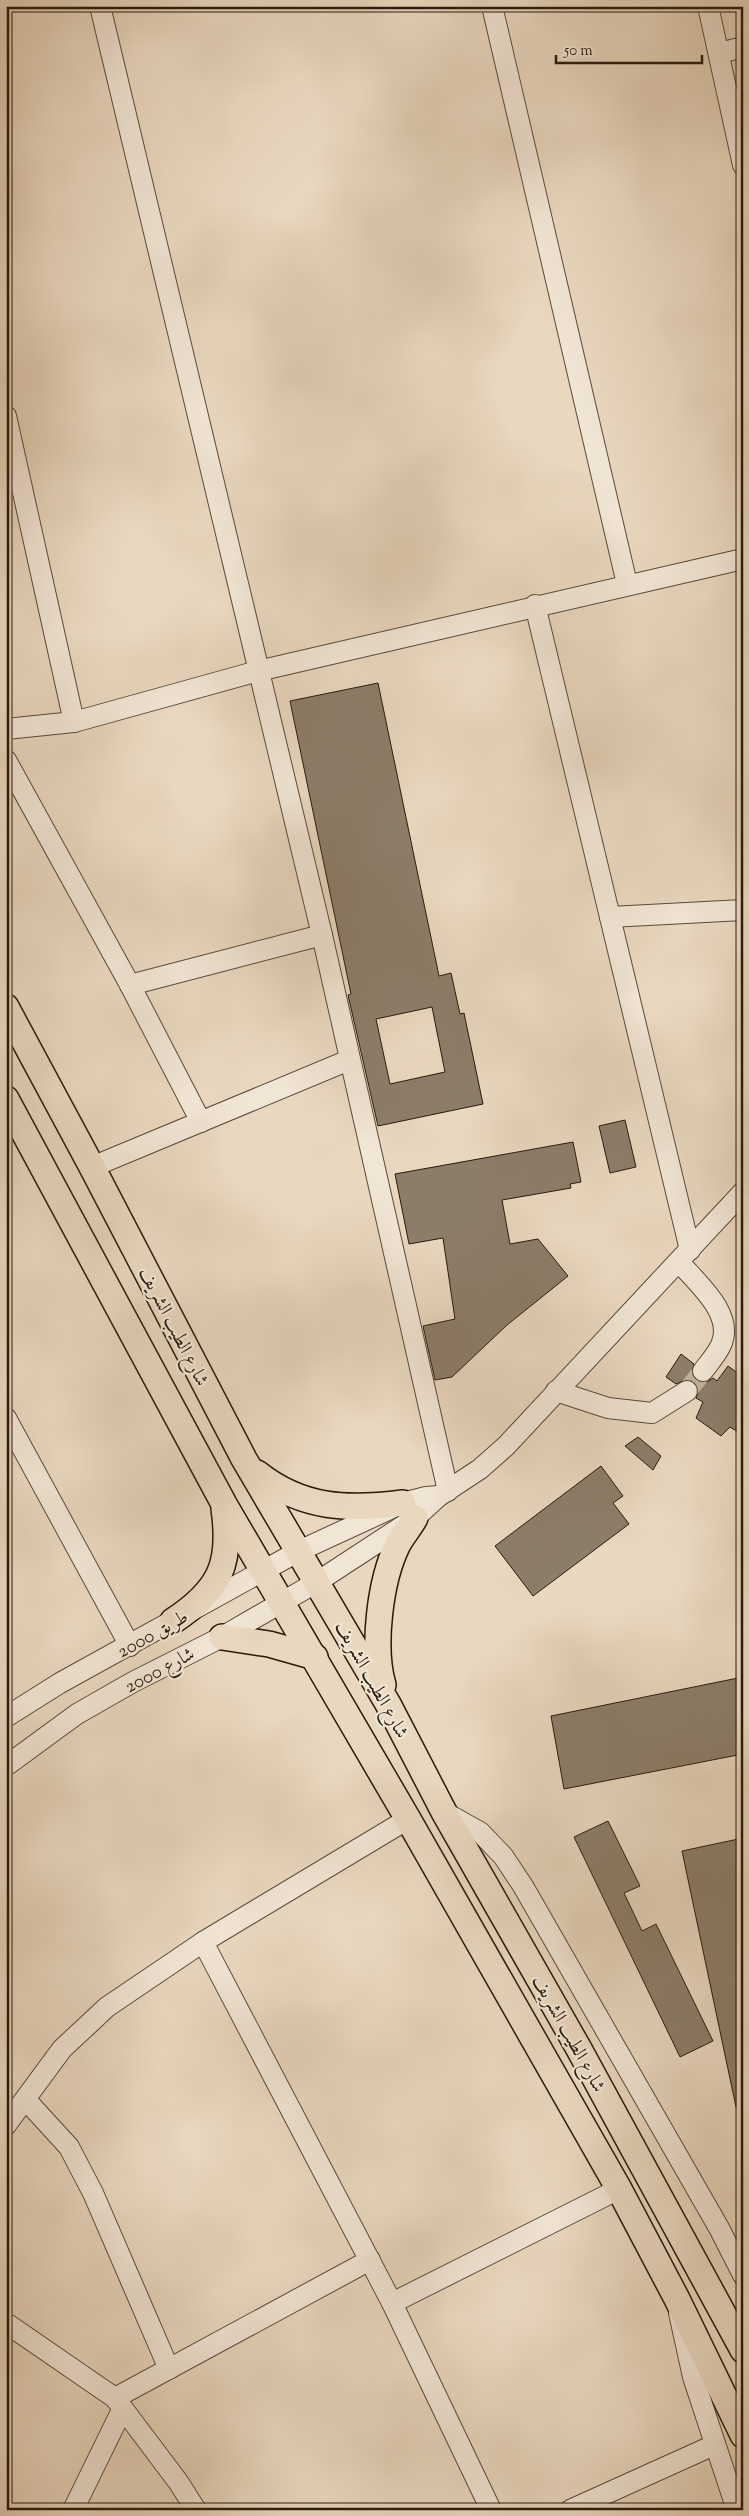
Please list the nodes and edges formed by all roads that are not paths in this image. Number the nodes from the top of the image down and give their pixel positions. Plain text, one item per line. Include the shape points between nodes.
1 (100, 6) edge
2 (492, 6) edge
3 (708, 6) edge
4 (743, 47) edge
5 (720, 53) junction
6 (743, 165) edge
7 (6, 416) edge
8 (743, 559) edge
9 (627, 584) junction
10 (535, 606) junction
11 (258, 671) junction
12 (74, 722) junction
13 (6, 729) edge
14 (6, 760) edge
15 (743, 910) edge
16 (610, 917) junction
17 (322, 935) junction
18 (130, 985) junction
19 (6, 1007) edge
20 (349, 1060) junction
21 (6, 1099) edge
22 (201, 1122) junction
23 (92, 1167) junction
24 (743, 1192) edge
25 (685, 1256) junction
26 (704, 1371) tunnel mouth
27 (556, 1391) junction
28 (687, 1391) tunnel mouth
29 (6, 1418) edge
30 (244, 1459) junction
31 (443, 1494) junction
32 (224, 1504) junction
33 (409, 1511) junction
34 (300, 1551) junction
35 (263, 1570) junction
36 (317, 1582) junction
37 (282, 1602) junction
38 (173, 1621) junction
39 (222, 1637) junction
40 (130, 1646) junction
41 (315, 1658) junction
42 (388, 1704) junction
43 (6, 1717) edge
44 (6, 1766) edge
45 (444, 1812) junction
46 (408, 1819) junction
47 (202, 1942) junction
48 (26, 2100) junction
49 (6, 2125) edge
50 (619, 2189) junction
51 (370, 2260) junction
52 (743, 2275) edge
53 (677, 2299) junction
54 (392, 2303) junction
55 (6, 2323) edge
56 (743, 2350) edge
57 (169, 2369) junction
58 (118, 2404) junction
59 (743, 2435) edge
60 (714, 2445) junction
61 (73, 2510) edge
62 (196, 2510) edge
63 (491, 2510) edge
64 (570, 2510) edge
65 (737, 2510) edge

1 - 11 street
2 - 9 street
3 - 5 street
4 - 5 street
5 - 6 street
7 - 12 street
8 - 9 street
9 - 10 street
10 - 11 street
10 - 16 street
11 - 12 street
11 - 17 street
12 - 13 street
14 - 18 street
15 - 16 street
16 - 25 street
17 - 18 street
17 - 20 street
18 - 22 street
19 - 23 main road, شارع الطيب الشريف
20 - 22 street
20 - 31 street
21 - 32 main road, شارع الطيب الشريف
22 - 23 street
23 - 30 main road, شارع الطيب الشريف
24 - 25 street
25 - 26 street via 724,1320 722,1344
25 - 27 street
27 - 28 street via 608,1408 652,1413
27 - 31 street via 506,1446 480,1469
29 - 40 street
30 - 33 main road via 272,1485 315,1504
30 - 34 main road, شارع الطيب الشريف
31 - 33 street
32 - 35 main road, شارع الطيب الشريف
32 - 38 main road via 227,1532 224,1559 214,1585 196,1606
33 - 34 street, طريق 2000
33 - 36 street, شارع 2000
33 - 42 main road via 388,1578 381,1614 377,1656
34 - 35 street, طريق 2000
34 - 36 main road, شارع الطيب الشريف
35 - 37 main road, شارع الطيب الشريف
35 - 38 street, طريق 2000
36 - 37 street, شارع 2000
36 - 42 main road, شارع الطيب الشريف
37 - 39 street, شارع 2000
37 - 41 main road, شارع الطيب الشريف
38 - 40 street, طريق 2000
39 - 41 main road via 269,1644
39 - 44 street, شارع 2000 via 77,1714
40 - 43 street, طريق 2000 via 60,1683
41 - 46 main road, شارع الطيب الشريف
42 - 45 main road, شارع الطيب الشريف
45 - 52 street via 480,1832 503,1856 523,1886
45 - 56 main road, شارع الطيب الشريف via 580,2049
46 - 47 street
46 - 50 main road, شارع الطيب الشريف
47 - 48 street via 107,2008 62,2049
47 - 51 street
48 - 49 street
48 - 57 street via 69,2146
50 - 53 main road, شارع الطيب الشريف
50 - 54 street
51 - 54 street
51 - 57 street
53 - 59 main road, شارع الطيب الشريف
53 - 60 street via 683,2340
54 - 63 street
55 - 58 street
57 - 58 street
58 - 61 street
58 - 62 street
60 - 64 street
60 - 65 street

